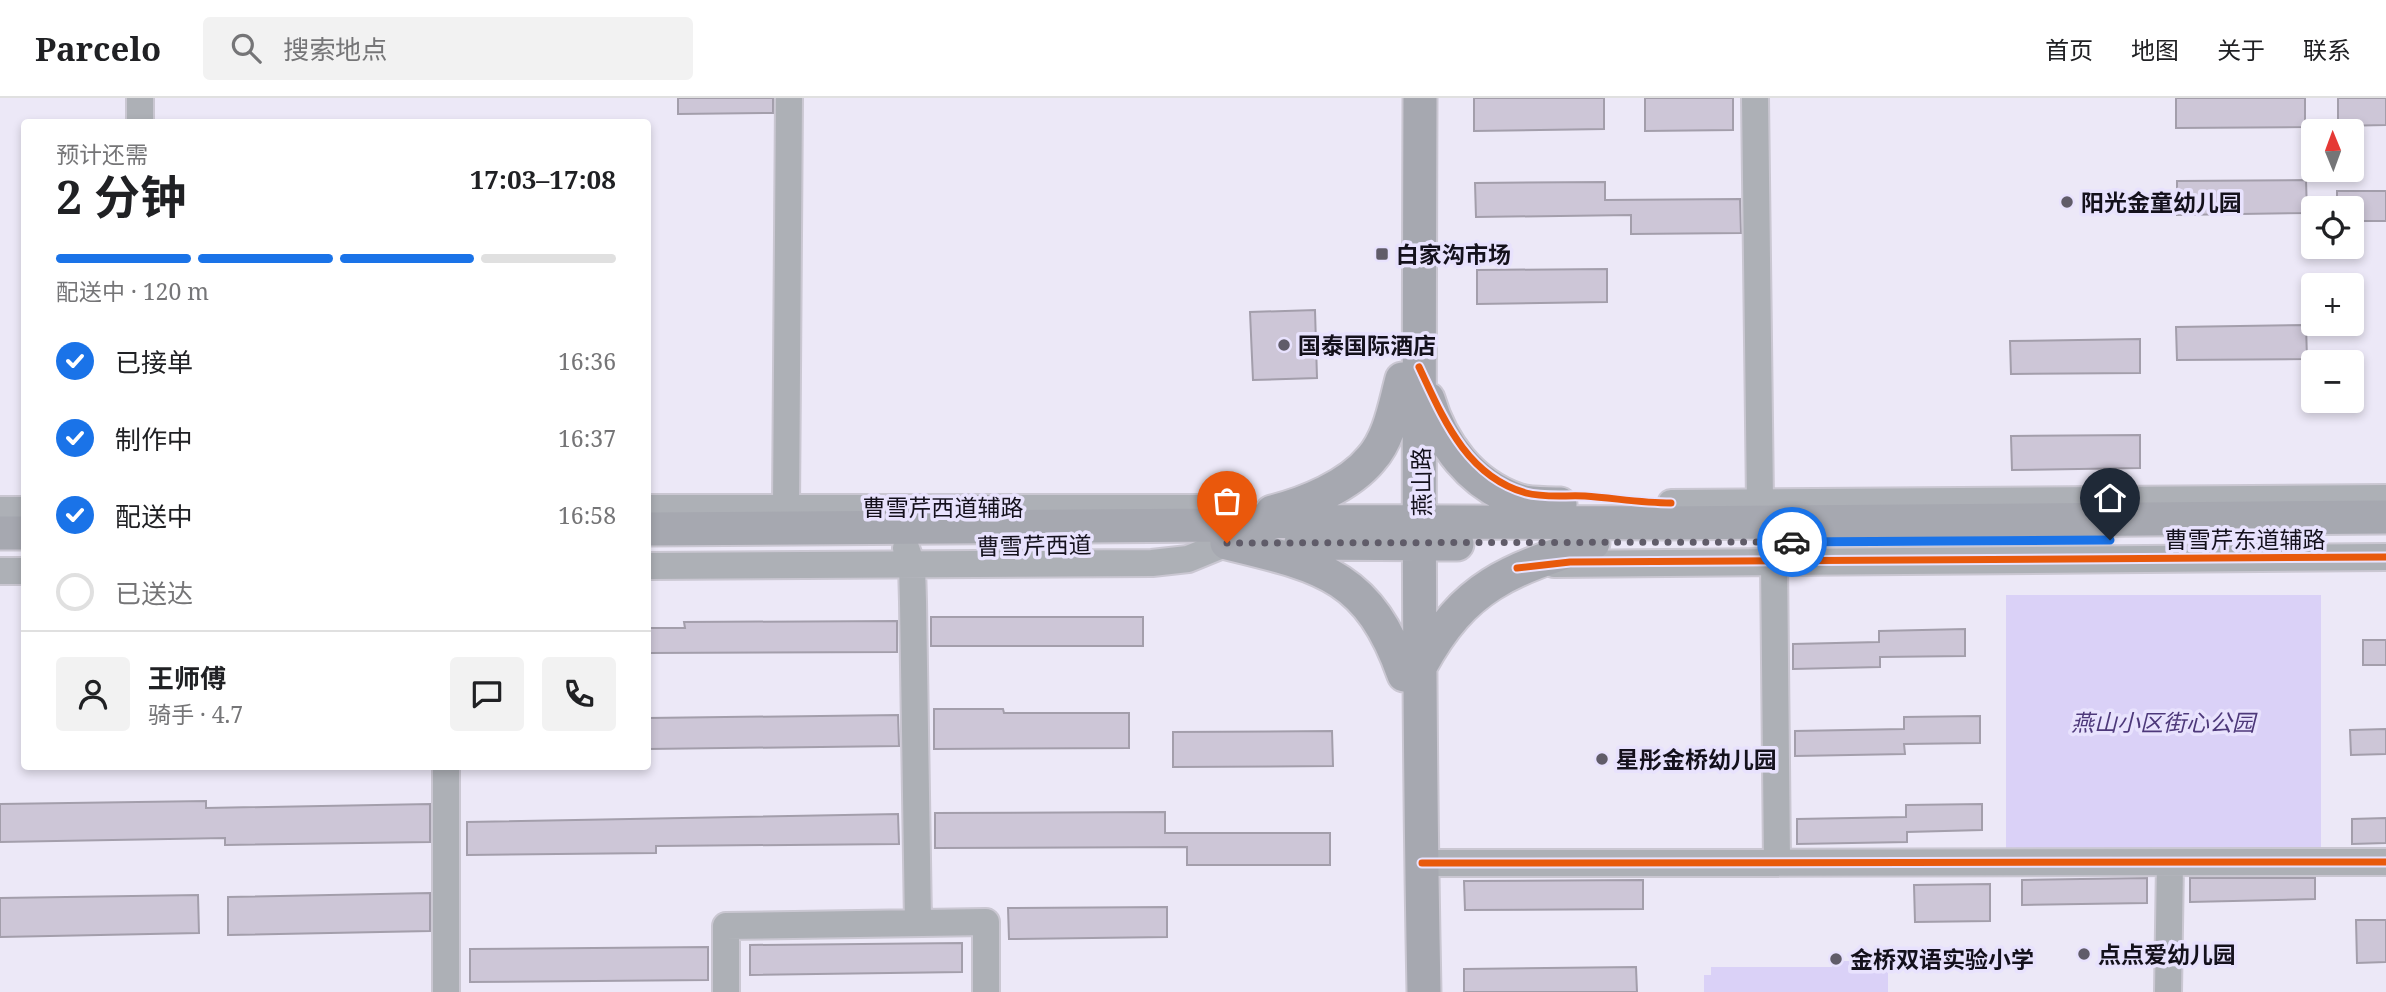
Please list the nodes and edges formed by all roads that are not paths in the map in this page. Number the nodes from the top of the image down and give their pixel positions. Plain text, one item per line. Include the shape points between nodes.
1 (140, 98) edge
2 (789, 98) edge
3 (1401, 98) edge
4 (1420, 98) edge
5 (1755, 98) edge
6 (140, 119) edge
7 (1411, 373) junction
8 (2386, 498) edge
9 (1760, 502) junction
10 (651, 508) edge
11 (0, 510) edge
12 (21, 510) edge
13 (1668, 513) junction
14 (2386, 517) edge
15 (791, 518) junction
16 (651, 529) edge
17 (1230, 532) junction
18 (1412, 532) junction
19 (0, 533) edge
20 (21, 533) edge
21 (2386, 539) edge
22 (1593, 543) junction
23 (651, 548) edge
24 (0, 552) edge
25 (21, 552) edge
26 (909, 556) junction
27 (2386, 557) edge
28 (1774, 561) junction
29 (651, 566) edge
30 (1517, 568) junction
31 (0, 571) edge
32 (21, 571) edge
33 (1411, 673) junction
34 (446, 770) edge
35 (2386, 862) edge
36 (1422, 863) junction
37 (1777, 863) junction
38 (2169, 863) junction
39 (918, 923) junction
40 (446, 992) edge
41 (726, 992) edge
42 (986, 992) edge
43 (1407, 992) edge
44 (1424, 992) edge
45 (2168, 992) edge

1 - 6 street
2 - 15 street
3 - 7 main road, 燕山路
4 - 7 main road, 燕山路
5 - 9 street
7 - 13 main road via 1440,434 1477,478 1520,501
7 - 17 main road via 1371,459 1315,496
7 - 18 main road, 燕山路
8 - 9 street, 曹雪芹东道辅路
9 - 13 street, 曹雪芹东道辅路
10 - 15 street
11 - 12 street
13 - 14 main road
13 - 18 main road
15 - 16 main road, 曹雪芹西道
15 - 17 main road, 曹雪芹西道 via 1215,525
17 - 18 main road, 曹雪芹西道
17 - 26 main road, 曹雪芹西道
17 - 33 main road via 1327,572 1374,612
18 - 22 main road
18 - 33 main road, 燕山路
19 - 20 main road
21 - 22 main road
22 - 30 main road
23 - 26 main road, 曹雪芹西道
24 - 25 main road
26 - 29 street
26 - 39 street
27 - 28 street, 曹雪芹东道辅路
28 - 30 street, 曹雪芹东道辅路 via 1570,562
28 - 37 street
30 - 33 main road via 1485,587 1440,629
31 - 32 street
33 - 36 main road, 燕山路
33 - 43 main road, 燕山路
34 - 40 street
35 - 38 street
36 - 37 street
36 - 44 main road, 燕山路
37 - 38 street
38 - 45 street
39 - 41 street via 726,926
39 - 42 street via 986,922

